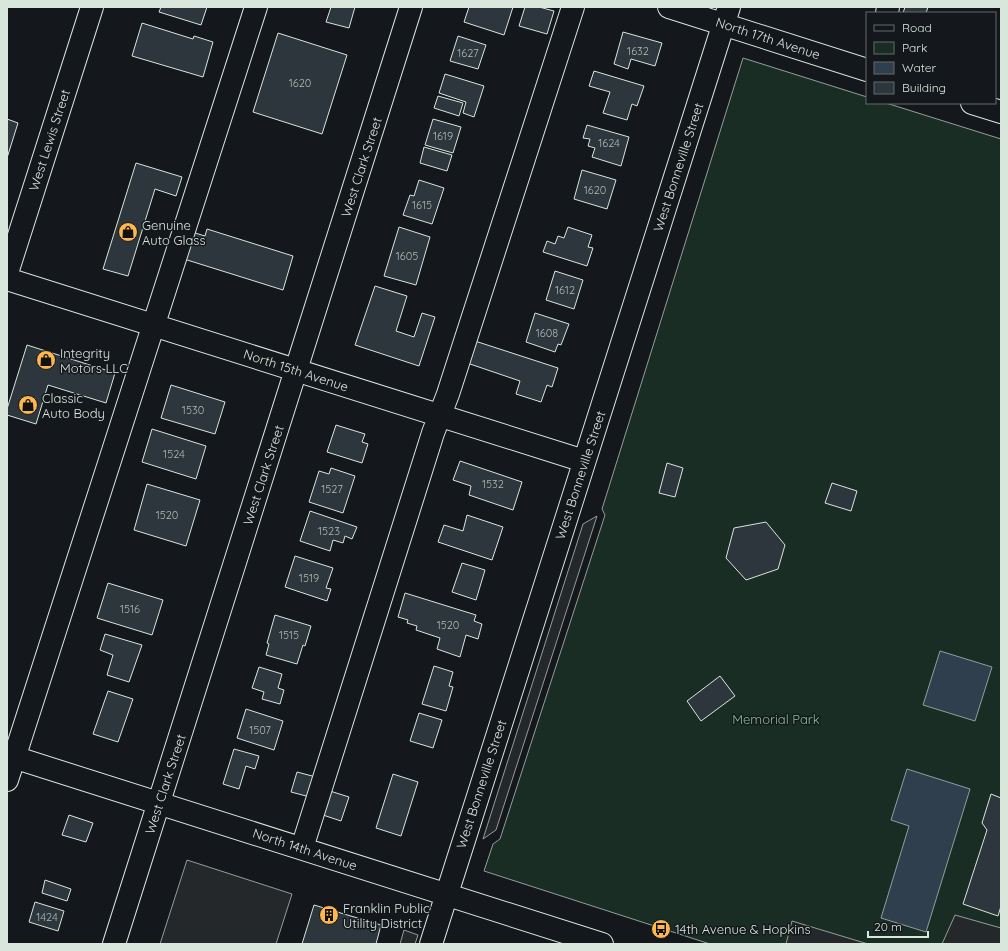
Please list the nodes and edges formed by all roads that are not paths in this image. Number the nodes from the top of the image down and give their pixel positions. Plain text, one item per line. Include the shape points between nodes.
1 (92, 7) edge
2 (256, 7) edge
3 (411, 7) edge
4 (573, 7) edge
5 (669, 7) edge
6 (726, 16) edge
7 (866, 70) edge
8 (975, 104) edge
9 (1001, 112) edge
10 (7, 273) edge
11 (7, 279) edge
12 (153, 325) junction
13 (296, 370) junction
14 (440, 416) junction
15 (584, 461) junction
16 (10, 756) edge
17 (7, 780) edge
18 (159, 803) junction
19 (302, 848) junction
20 (446, 894) junction
21 (114, 944) edge
22 (430, 944) edge
23 (602, 944) edge

1 - 10 street, West Lewis Street
2 - 12 street
3 - 13 street, West Clark Street
4 - 14 street
5 - 6 street, North 17th Avenue
6 - 7 street, North 17th Avenue
6 - 15 street, West Bonneville Street
8 - 9 street
11 - 12 street, North 15th Avenue
12 - 13 street, North 15th Avenue
12 - 16 street
13 - 14 street, North 15th Avenue
13 - 18 street, West Clark Street
14 - 15 street, North 15th Avenue
14 - 19 street
15 - 20 street, West Bonneville Street
16 - 17 street
16 - 18 street, North 14th Avenue
18 - 19 street, North 14th Avenue
18 - 21 street, West Clark Street
19 - 20 street, North 14th Avenue
20 - 22 street, West Bonneville Street
20 - 23 street, North 14th Avenue

